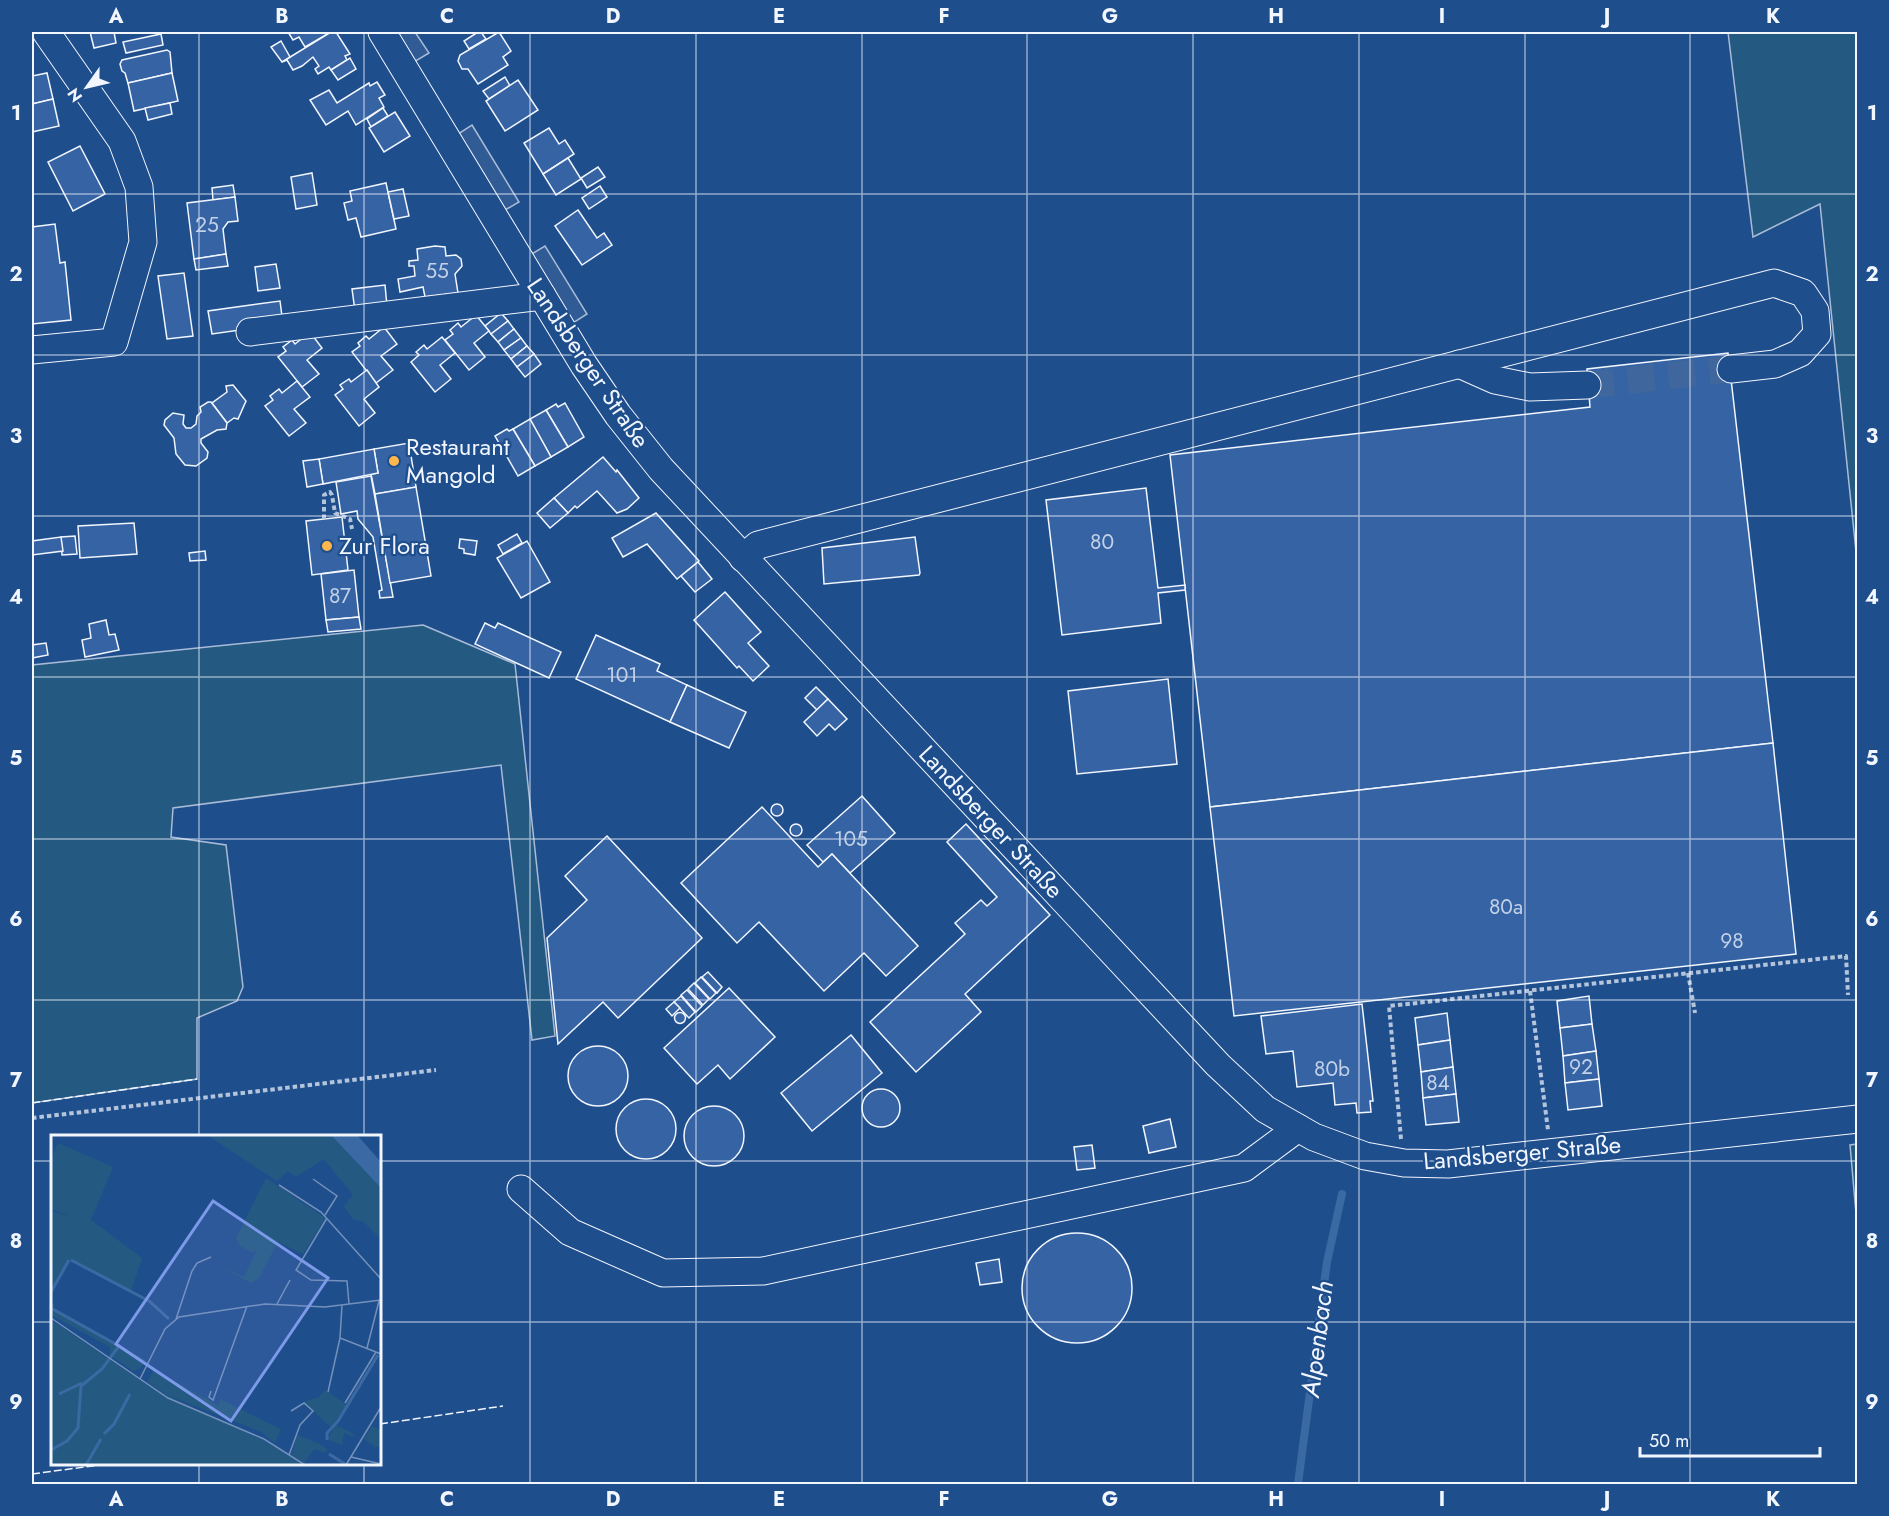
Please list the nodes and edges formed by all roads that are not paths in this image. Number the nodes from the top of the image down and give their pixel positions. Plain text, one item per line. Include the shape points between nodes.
1 (46, 32) edge
2 (382, 32) edge
3 (542, 296) junction
4 (250, 332) dead end
5 (32, 350) edge
6 (1459, 364) junction
7 (1731, 369) tunnel mouth
8 (1587, 385) tunnel mouth
9 (743, 558) junction
10 (1857, 1119) edge
11 (1298, 1128) junction
12 (521, 1189) dead end

1 - 5 street via 122,141 140,187 143,242 114,342
2 - 3 street, Landsberger Straße
3 - 4 street
3 - 9 street, Landsberger Straße via 618,415 661,469
6 - 7 street via 1774,283 1803,293 1815,311 1817,334 1800,353 1775,364
6 - 8 street via 1495,380 1530,387
6 - 9 street via 758,545
9 - 11 street, Landsberger Straße via 1218,1065 1265,1109
10 - 11 street, Landsberger Straße via 1448,1164 1404,1163 1365,1156
11 - 12 street via 1244,1168 763,1271 663,1273 570,1232

